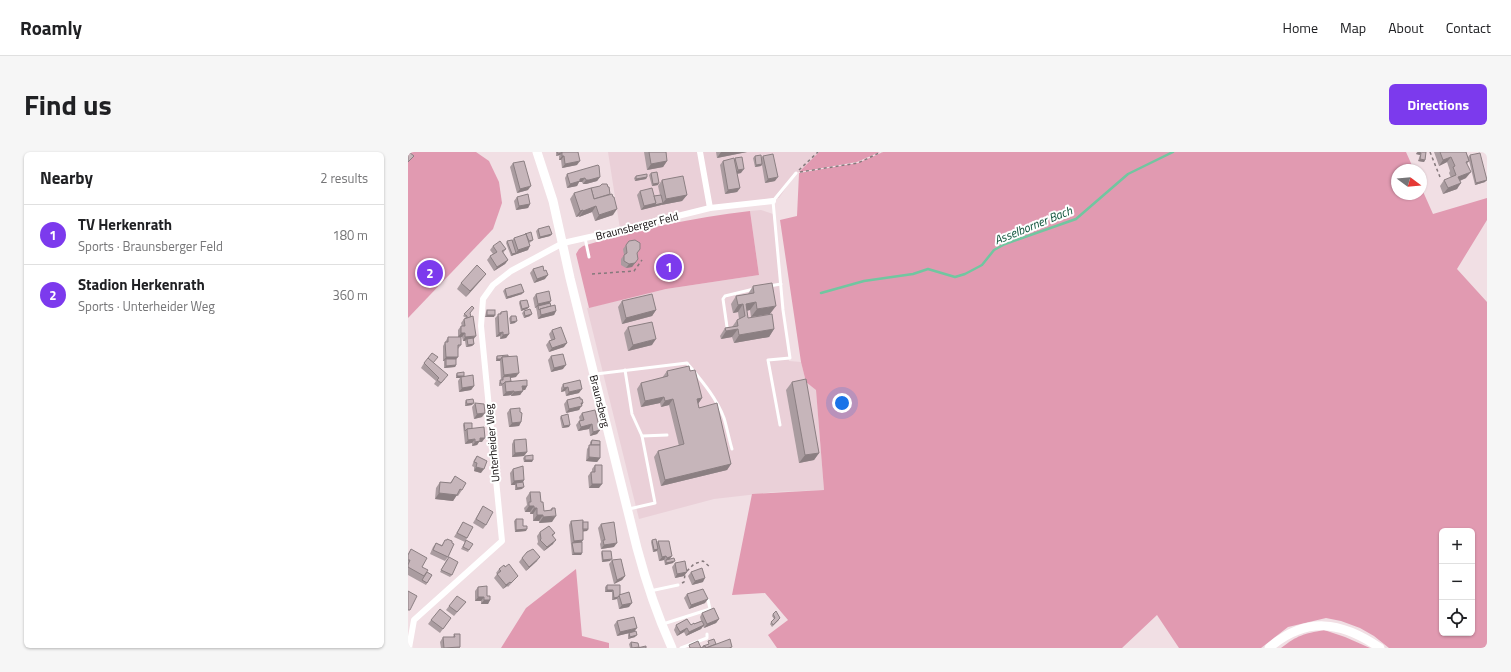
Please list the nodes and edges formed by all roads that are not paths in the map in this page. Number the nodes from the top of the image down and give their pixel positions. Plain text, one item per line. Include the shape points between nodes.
1 (537, 152) edge
2 (700, 152) edge
3 (796, 173) road end
4 (773, 201) junction
5 (710, 208) junction
6 (585, 238) junction
7 (563, 243) junction
8 (589, 257) dead end
9 (781, 284) junction
10 (765, 287) edge
11 (758, 289) edge
12 (727, 327) edge
13 (625, 370) junction
14 (593, 374) junction
15 (780, 425) dead end
16 (667, 435) dead end
17 (642, 436) junction
18 (732, 449) dead end
19 (627, 510) junction
20 (678, 585) road end
21 (649, 591) junction
22 (708, 600) edge
23 (661, 625) junction
24 (707, 634) dead end
25 (409, 648) edge
26 (672, 648) edge
27 (681, 648) edge
28 (1269, 648) edge
29 (1380, 648) edge

1 - 7 main road, Braunsberg
2 - 5 street
3 - 4 lane
4 - 5 street, Braunsberger Feld
4 - 9 lane
5 - 6 street, Braunsberger Feld
6 - 7 street, Braunsberger Feld
6 - 8 lane
7 - 14 main road, Braunsberg
7 - 25 street, Unterheider Weg via 511,272 493,285 482,299 484,365 502,541 414,620
9 - 10 lane
9 - 15 lane via 790,358 768,360
11 - 12 lane via 724,296
13 - 14 lane
13 - 17 lane via 632,414
13 - 18 lane via 687,363 704,382 717,403
14 - 19 main road, Braunsberg
16 - 17 lane
17 - 19 lane via 655,503
19 - 21 main road, Braunsberg
20 - 21 lane
21 - 23 main road, Braunsberg
22 - 23 lane via 710,609
23 - 26 main road, Braunsberg
24 - 27 lane via 707,638
28 - 29 main road via 1293,632 1320,626 1339,627

